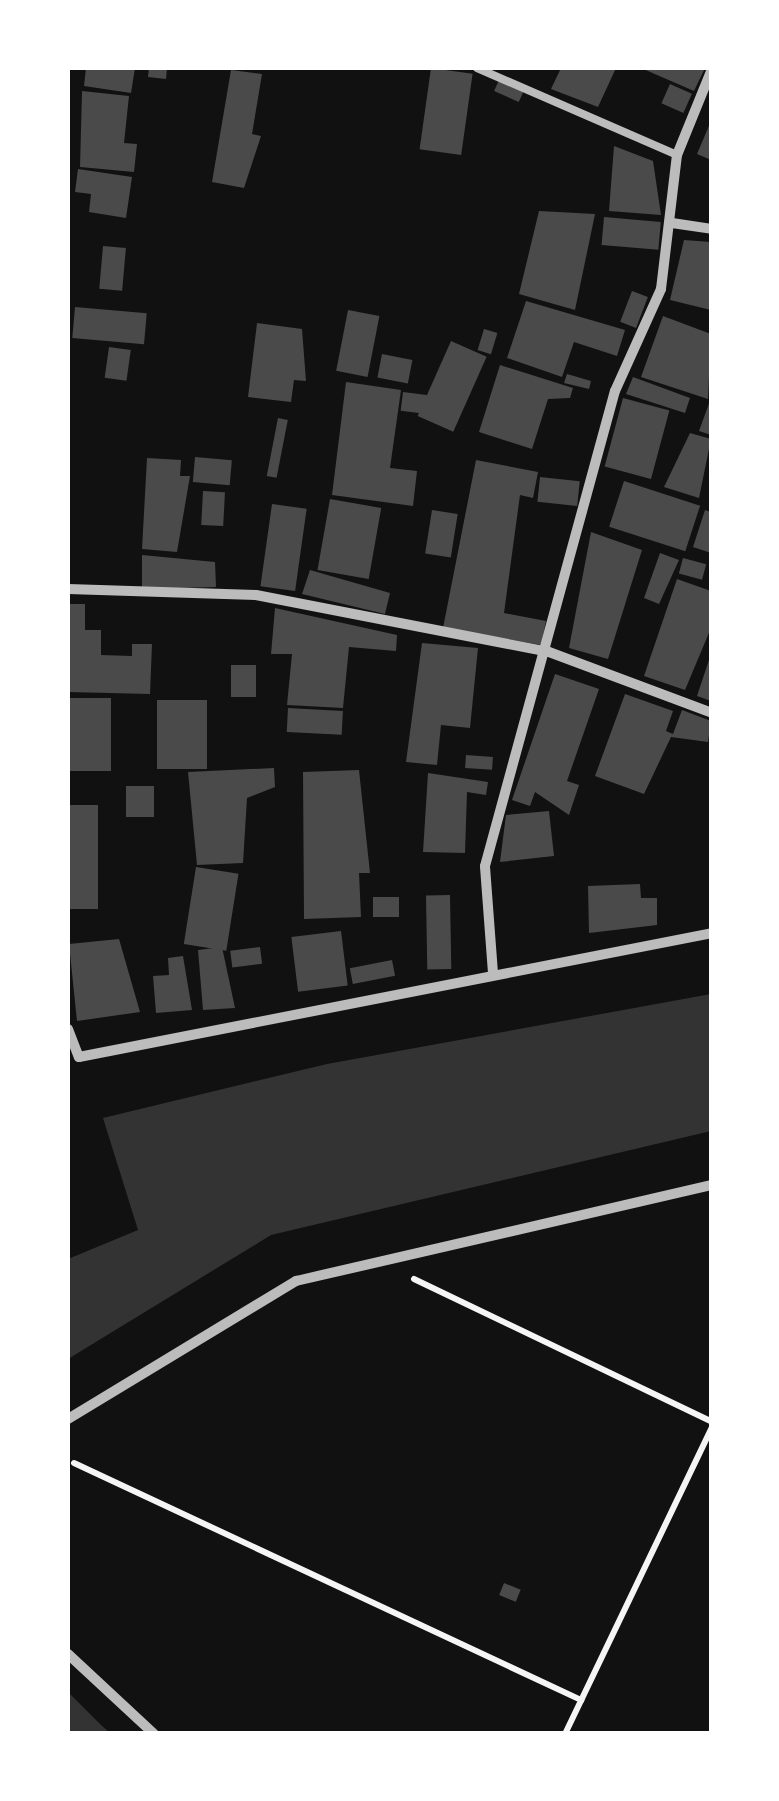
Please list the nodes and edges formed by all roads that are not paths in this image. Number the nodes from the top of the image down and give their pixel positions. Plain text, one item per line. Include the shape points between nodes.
1 (477, 68) edge
2 (712, 69) edge
3 (677, 155) junction
4 (672, 223) junction
5 (712, 229) edge
6 (68, 589) edge
7 (548, 652) junction
8 (712, 713) edge
9 (712, 933) edge
10 (493, 974) junction
11 (68, 1028) edge
12 (712, 1184) edge
13 (68, 1419) edge
14 (68, 1654) edge
15 (154, 1734) edge

1 - 3 lane
2 - 3 street
3 - 4 street
4 - 5 street
4 - 7 street via 660,290 615,391
6 - 7 street via 256,595
7 - 8 street
7 - 10 street via 484,866
9 - 10 street
10 - 11 street via 79,1057
12 - 13 street via 296,1281 212,1325
14 - 15 street

